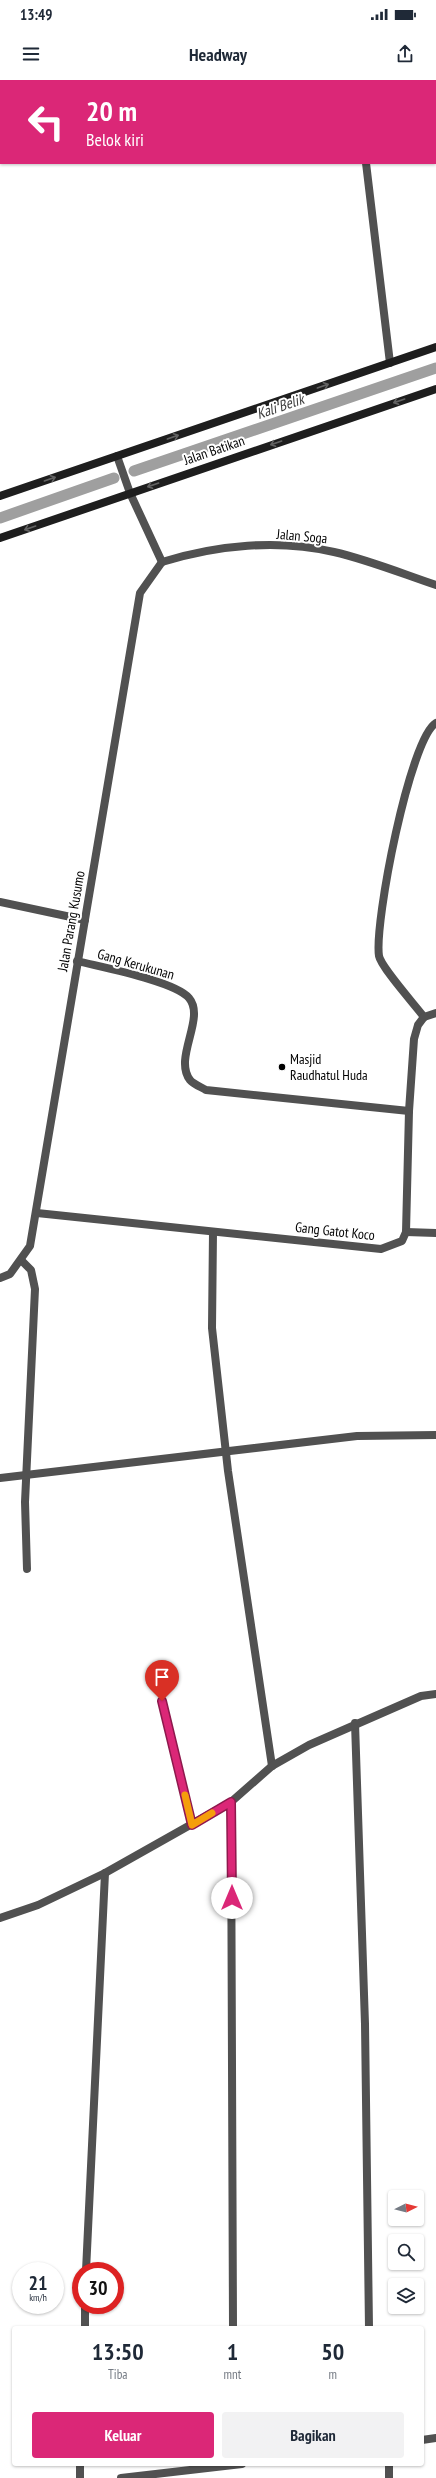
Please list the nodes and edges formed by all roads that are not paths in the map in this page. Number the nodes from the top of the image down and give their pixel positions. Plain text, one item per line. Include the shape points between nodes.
1 (366, 164) edge
2 (436, 347) edge
3 (390, 363) junction
4 (436, 388) edge
5 (117, 456) junction
6 (130, 493) junction
7 (0, 496) edge
8 (0, 538) edge
9 (162, 562) junction
10 (436, 585) edge
11 (436, 723) edge
12 (0, 902) edge
13 (85, 920) junction
14 (76, 961) junction
15 (436, 1013) edge
16 (424, 1017) junction
17 (409, 1111) junction
18 (38, 1213) junction
19 (212, 1232) junction
20 (406, 1232) junction
21 (436, 1233) edge
22 (21, 1260) junction
23 (0, 1278) edge
24 (436, 1435) edge
25 (225, 1450) junction
26 (26, 1476) junction
27 (0, 1478) edge
28 (26, 1569) dead end
29 (436, 1694) edge
30 (162, 1701) dead end
31 (355, 1723) junction
32 (272, 1766) junction
33 (231, 1802) junction
34 (192, 1825) junction
35 (105, 1873) junction
36 (0, 1918) edge
37 (86, 2262) edge
38 (85, 2314) edge
39 (84, 2326) edge
40 (233, 2326) edge
41 (369, 2326) edge
42 (436, 2438) edge
43 (424, 2440) edge
44 (80, 2466) edge
45 (229, 2466) edge
46 (389, 2466) edge
47 (182, 2475) edge
48 (80, 2478) edge
49 (121, 2478) edge
50 (389, 2478) edge

1 - 3 street
2 - 3 main road, Jalan Batikan
5 -> 3 main road, Jalan Batikan
4 -> 6 main road, Jalan Batikan
5 - 6 street
7 -> 5 main road, Jalan Batikan
6 -> 8 main road, Jalan Batikan
6 - 9 street
9 - 10 street, Jalan Soga via 194,552 244,546 295,547 334,552
9 - 13 street, Jalan Parang Kusumo via 140,593
11 - 16 street via 427,735 402,801 379,921 380,959
12 - 13 street
13 - 14 street, Jalan Parang Kusumo
14 - 17 street, Gang Kerukunan via 176,987 190,998 194,1012 184,1069 191,1081 206,1090
14 - 18 street, Jalan Parang Kusumo
15 - 16 street
16 - 17 street via 418,1025 414,1039
17 - 20 street
18 - 19 street, Gang Gatot Koco
18 - 22 street, Jalan Parang Kusumo via 30,1246
19 - 20 street, Gang Gatot Koco via 381,1249 402,1241
19 - 25 street via 212,1328
20 - 21 street
22 - 23 street, Jalan Parang Kusumo via 10,1274
22 - 26 street via 31,1270 35,1289
24 - 25 street via 357,1436
25 - 26 street
25 - 32 street
26 - 27 street
26 - 28 street
29 - 31 street via 421,1696
30 - 34 street
31 - 32 street
31 - 41 street via 365,2024
32 - 33 street
33 - 34 street
33 - 40 street
34 - 35 street
35 - 36 street via 38,1905
35 - 37 street
38 - 39 street
42 - 43 street
44 - 48 street
45 - 47 street
46 - 50 street
47 - 49 street

